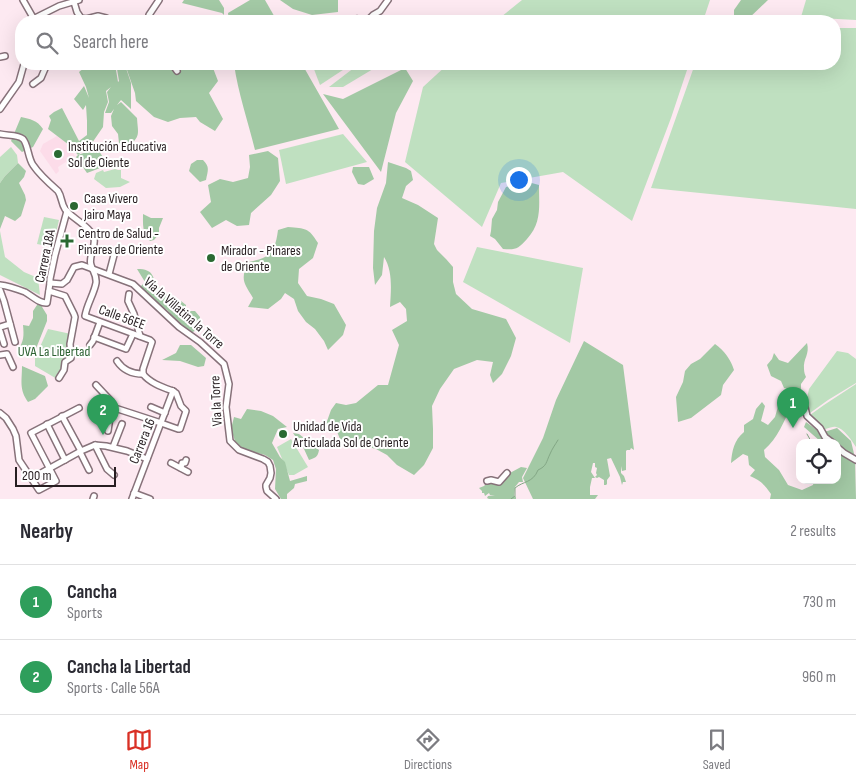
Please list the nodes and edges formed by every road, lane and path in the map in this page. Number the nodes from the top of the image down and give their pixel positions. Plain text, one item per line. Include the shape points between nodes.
1 (159, 0) edge
2 (388, 0) edge
3 (26, 1) edge
4 (77, 1) edge
5 (32, 15) edge
6 (44, 15) edge
7 (79, 15) edge
8 (149, 15) edge
9 (374, 15) edge
10 (23, 70) edge
11 (44, 70) edge
12 (33, 84) dead end
13 (0, 108) edge
14 (0, 134) edge
15 (67, 211) junction
16 (114, 255) dead end
17 (93, 269) junction
18 (109, 274) junction
19 (50, 283) junction
20 (0, 285) edge
21 (0, 290) edge
22 (49, 291) junction
23 (129, 296) dead end
24 (74, 315) junction
25 (85, 315) junction
26 (100, 322) junction
27 (10, 324) junction
28 (0, 327) edge
29 (0, 331) edge
30 (133, 334) junction
31 (140, 336) junction
32 (15, 342) dead end
33 (4, 344) dead end
34 (0, 355) edge
35 (117, 361) dead end
36 (224, 364) joint
37 (13, 367) dead end
38 (142, 374) junction
39 (58, 378) dead end
40 (96, 385) dead end
41 (173, 391) junction
42 (804, 403) dead end
43 (79, 408) dead end
44 (118, 409) dead end
45 (0, 413) edge
46 (165, 413) junction
47 (62, 416) junction
48 (152, 420) junction
49 (117, 422) junction
50 (161, 422) junction
51 (47, 424) junction
52 (108, 431) dead end
53 (828, 439) edge
54 (95, 445) junction
55 (113, 447) junction
56 (841, 450) edge
57 (80, 452) junction
58 (147, 459) junction
59 (65, 460) junction
60 (186, 460) dead end
61 (856, 460) edge
62 (171, 463) dead end
63 (49, 468) junction
64 (89, 470) dead end
65 (507, 473) dead end
66 (112, 474) dead end
67 (32, 478) junction
68 (487, 481) dead end
69 (134, 493) junction
70 (132, 499) edge
71 (150, 499) edge
72 (276, 499) edge

1 - 8 street
2 - 9 street
3 - 5 street
4 - 6 street
4 - 7 street
10 - 13 street via 20,82
11 - 12 street
14 - 15 street via 18,136 25,142 33,165 58,191
15 - 17 street via 94,236 90,264
15 - 19 street, Carrera 18A
16 - 18 street
17 - 18 street, Vía la Villatina la Torre
17 - 19 street, Vía la Villatina la Torre via 76,266 62,284
17 - 25 street via 97,280
18 - 36 street, Vía la Villatina la Torre via 133,284 186,334
19 - 22 street, Carrera 18A
20 - 22 street, Carrera 18A via 24,292 46,304
21 - 27 street
22 - 24 street via 65,296
23 - 31 street
24 - 25 street, Calle 56EE
24 - 39 street via 71,358 64,362 64,370
25 - 26 street, Calle 56EE
26 - 30 street, Calle 56EE
26 - 30 street via 92,341 126,349
27 - 28 street
27 - 32 street
29 - 33 street
30 - 31 street, Calle 56EE
31 - 38 street, Calle 56EE via 152,342
34 - 37 street via 6,354
35 - 38 street via 125,370
36 - 72 street, Via la Torre via 229,384 226,407 230,441 239,450 268,462 271,473 266,488
38 - 41 street
40 - 49 street via 111,401
41 - 46 street, Carrera 16
41 - 50 street via 186,411 180,429
42 - 53 street via 808,416
43 - 47 street
44 - 48 street
45 - 67 street via 13,429 19,460
46 - 48 street via 153,408
46 - 50 street, Carrera 16
47 - 51 street
47 - 57 street
48 - 50 street
49 - 52 street
49 - 55 street
50 - 58 street, Carrera 16
51 - 59 street
51 - 63 street via 30,433
54 - 55 street
54 - 57 street
54 - 66 street
55 - 58 street
56 - 61 street
57 - 59 street
57 - 64 street
58 - 69 street, Carrera 16
59 - 63 street
60 - 62 street via 182,463 185,469
63 - 67 street
63 - 67 street via 56,481 38,490
65 - 68 street via 500,482
69 - 70 street, Carrera 16
69 - 71 street

